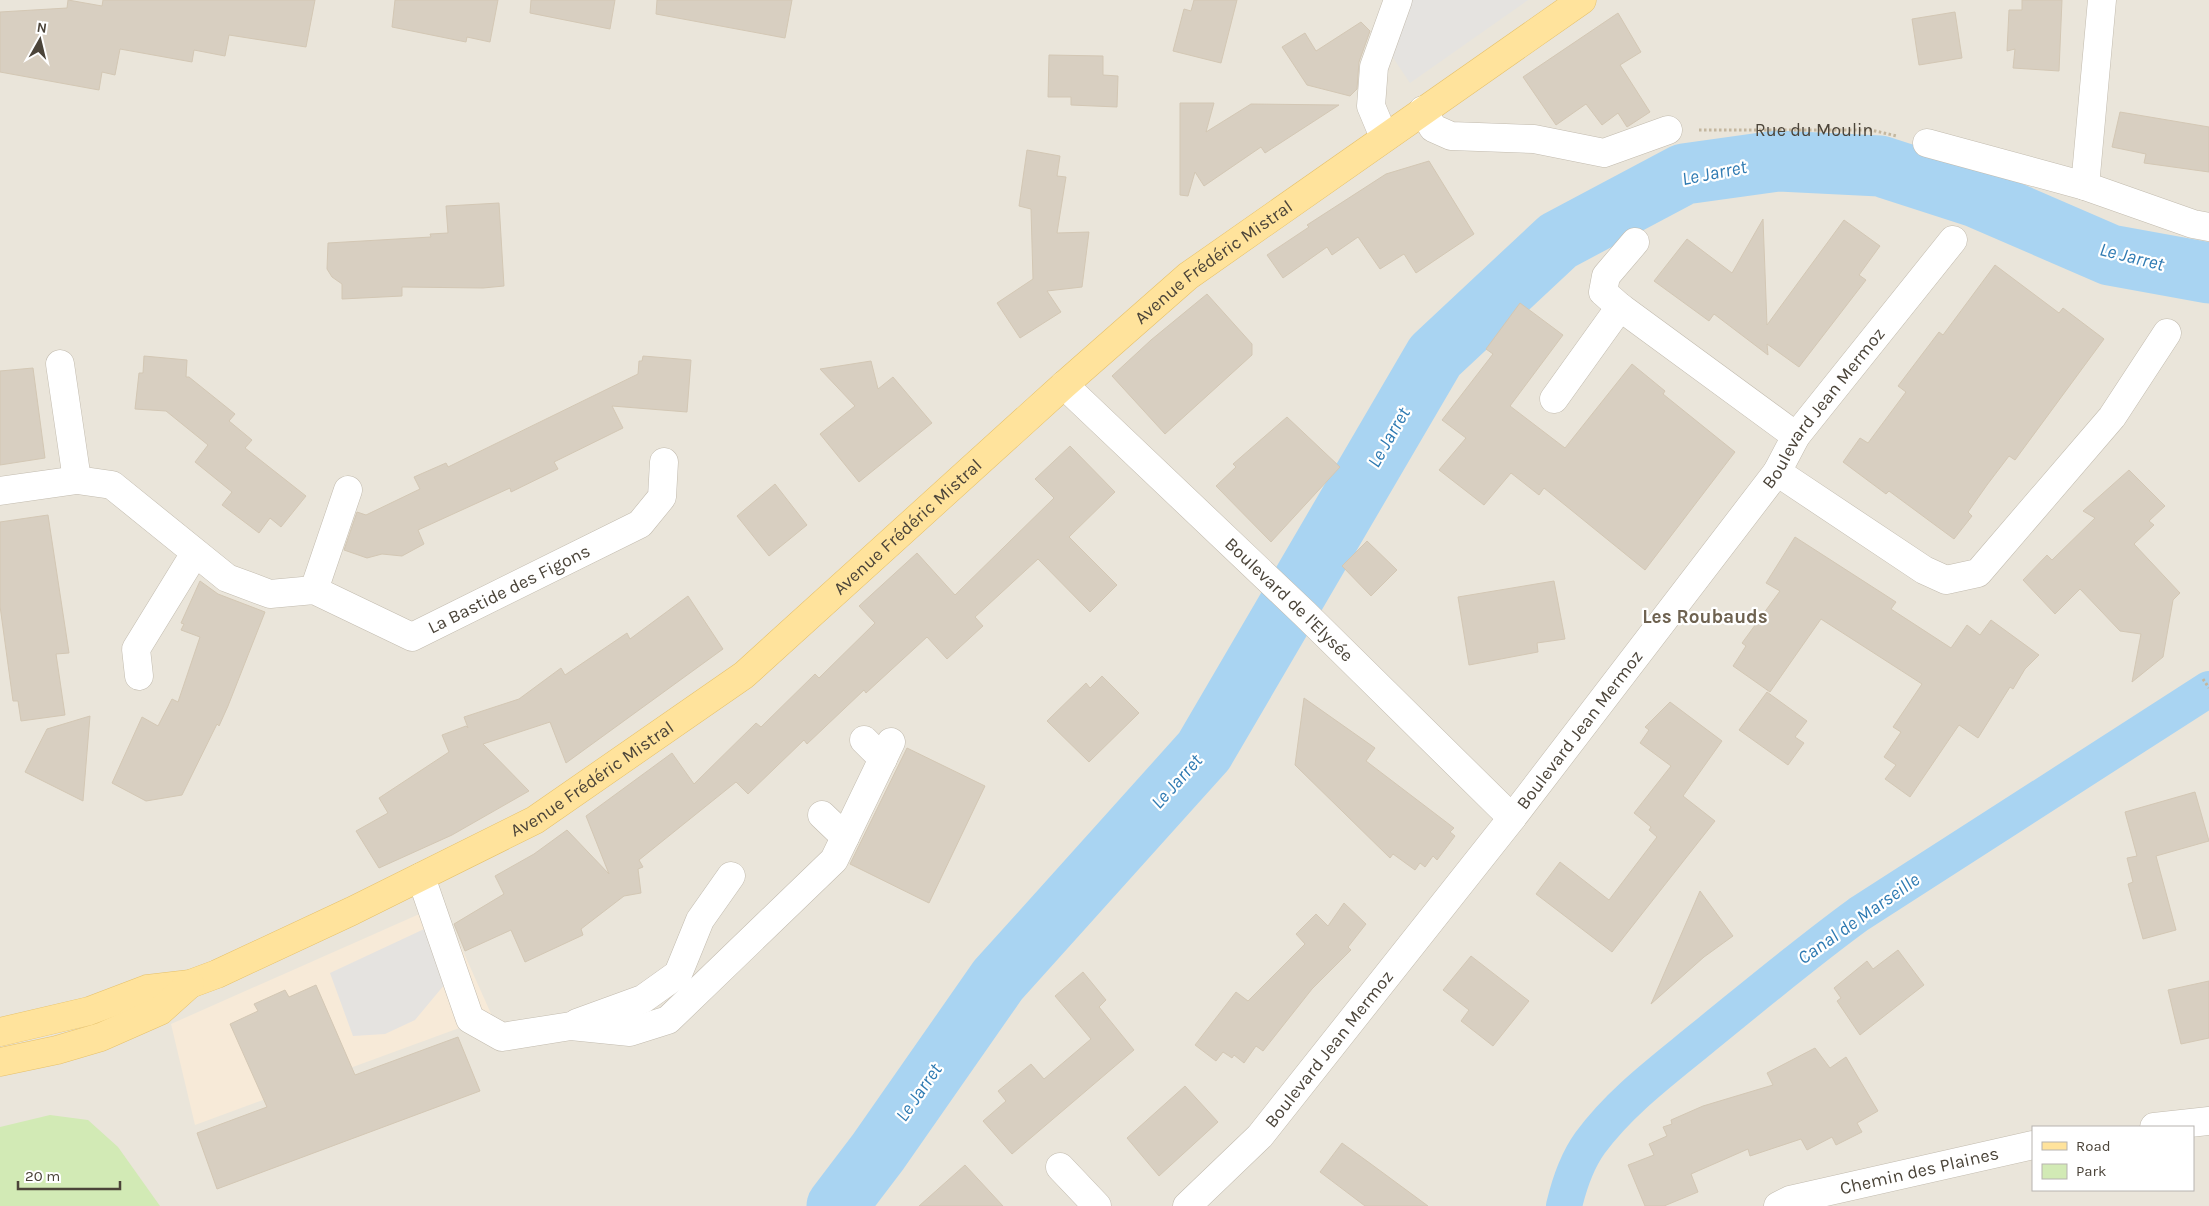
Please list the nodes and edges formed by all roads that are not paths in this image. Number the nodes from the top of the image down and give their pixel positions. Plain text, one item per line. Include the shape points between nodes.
1 (1398, 0) edge
2 (1582, 0) edge
3 (2102, 0) edge
4 (1422, 110) junction
5 (1668, 130) road end
6 (1384, 137) junction
7 (1927, 143) road end
8 (2085, 186) junction
9 (2209, 227) edge
10 (1953, 240) dead end
11 (1635, 242) dead end
12 (1620, 307) junction
13 (2167, 333) dead end
14 (60, 364) dead end
15 (1064, 385) junction
16 (1554, 399) dead end
17 (1796, 436) junction
18 (664, 462) dead end
19 (1777, 472) junction
20 (77, 480) junction
21 (348, 490) dead end
22 (0, 491) edge
23 (195, 553) junction
24 (314, 590) junction
25 (138, 676) dead end
26 (879, 747) dead end
27 (822, 816) dead end
28 (1512, 818) junction
29 (845, 837) junction
30 (731, 876) dead end
31 (421, 877) junction
32 (190, 984) junction
33 (571, 1026) junction
34 (2, 1031) edge
35 (5, 1061) edge
36 (2209, 1121) edge
37 (2163, 1126) edge
38 (2032, 1145) edge
39 (1060, 1167) dead end
40 (1097, 1206) edge
41 (1186, 1206) edge
42 (1778, 1206) edge

1 - 6 street via 1374,67 1371,106
2 - 4 main road, Avenue Frédéric Mistral
3 - 8 street
4 - 5 street via 1433,128 1451,136 1534,139 1604,153
4 - 6 main road, Avenue Frédéric Mistral
6 - 15 main road, Avenue Frédéric Mistral via 1188,276
7 - 8 street
8 - 9 street
10 - 17 street, Boulevard Jean Mermoz
11 - 12 street via 1606,276 1603,292
12 - 16 street
12 - 17 street
13 - 19 street via 2112,417 1978,573 1946,580 1924,570
14 - 20 street
15 - 28 street, Boulevard de l'Elysée
15 - 31 main road, Avenue Frédéric Mistral via 744,675 536,820
17 - 19 street, Boulevard Jean Mermoz
18 - 24 street, La Bastide des Figons via 662,497 640,524 412,637
19 - 28 street, Boulevard Jean Mermoz
20 - 22 street
20 - 23 street via 112,485
21 - 24 street
23 - 24 street via 227,578 270,594
23 - 25 street via 136,649
26 - 29 street
27 - 29 street
28 - 41 street, Boulevard Jean Mermoz via 1260,1136
29 - 33 street via 834,860 668,1020 630,1032
30 - 33 street via 700,920 678,974 643,1000
31 - 32 main road, Avenue Frédéric Mistral
31 - 33 street via 470,1020 502,1037
32 - 34 main road, Avenue Frédéric Mistral via 147,988 89,1011
32 - 35 main road, Avenue Frédéric Mistral via 160,1011 101,1037
34 - 35 street
36 - 37 street
38 - 42 street, Chemin des Plaines via 1790,1200
39 - 40 street

